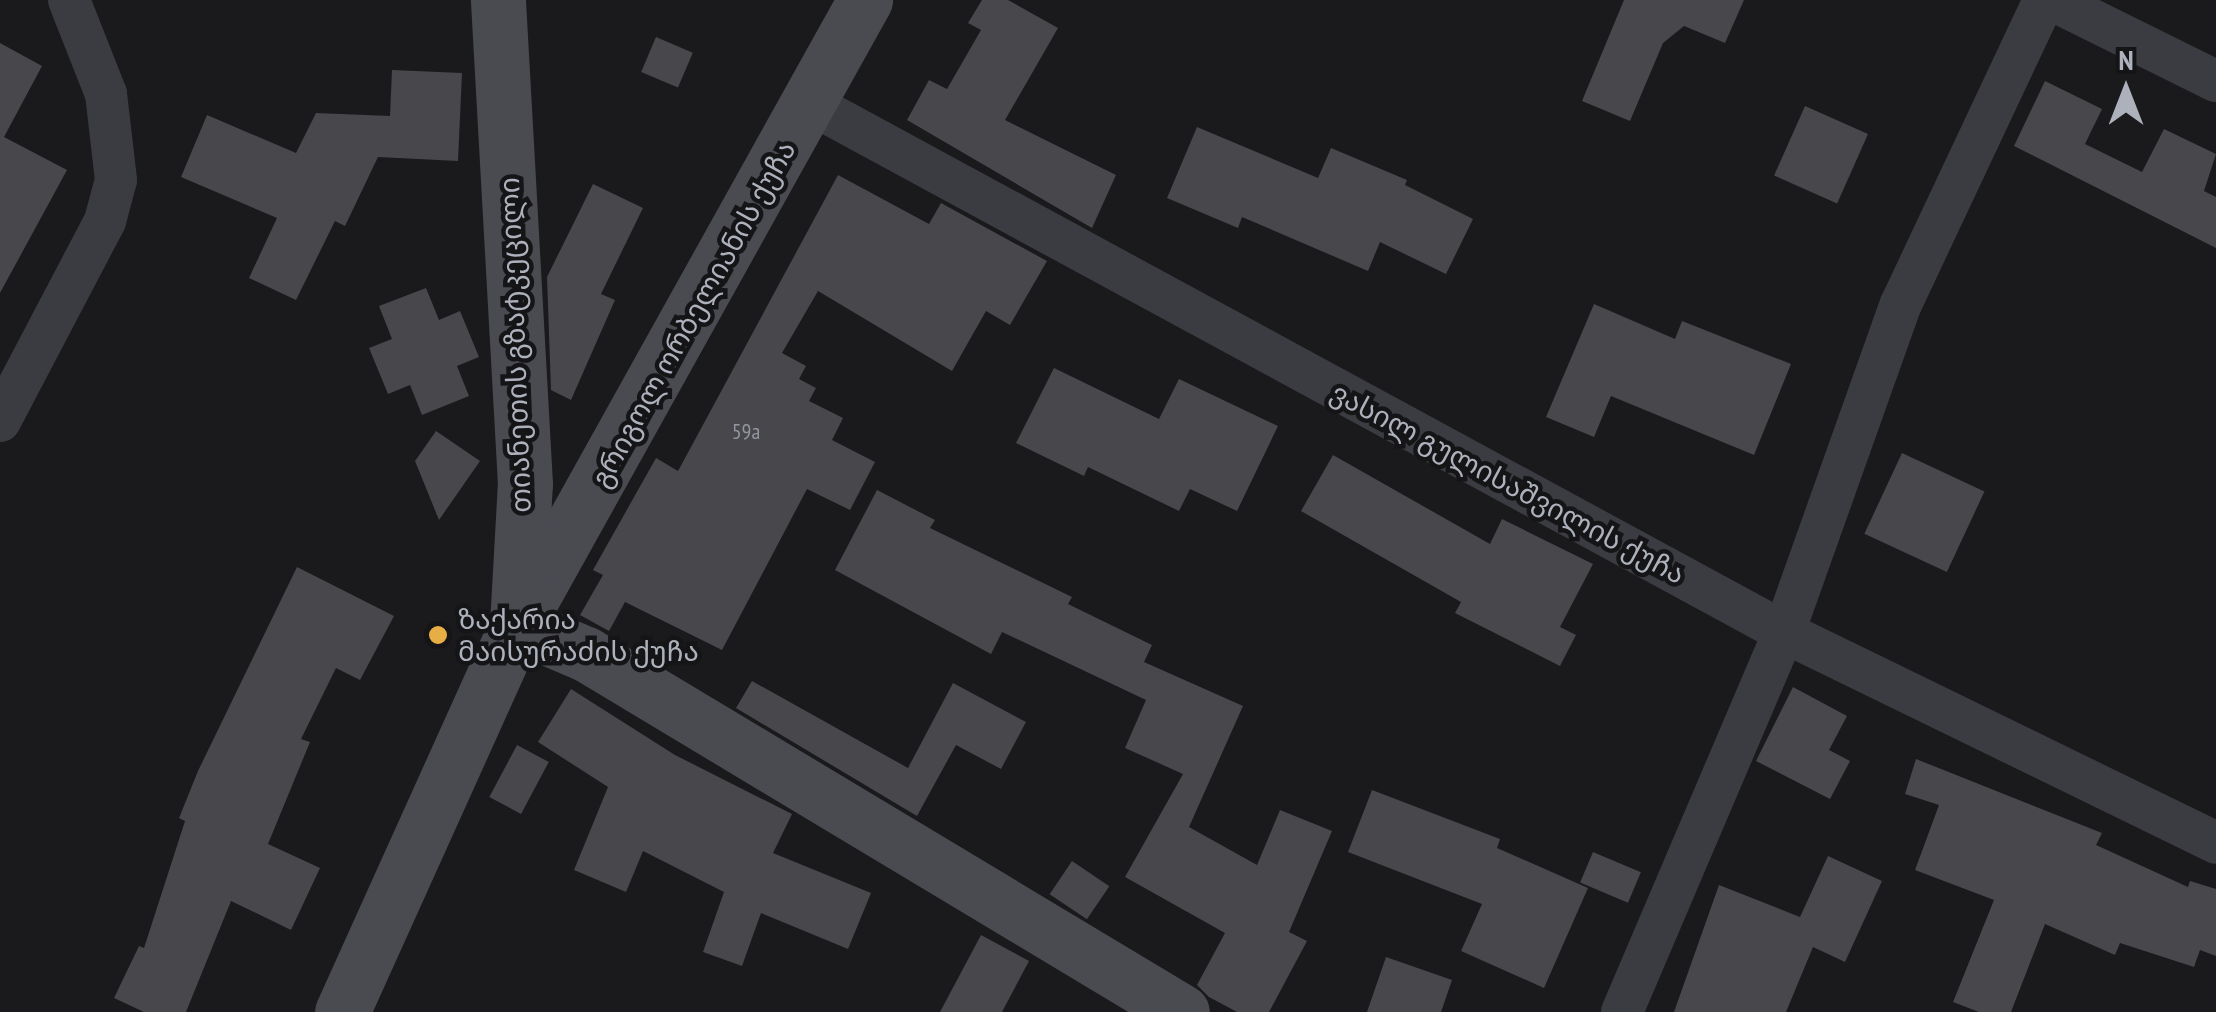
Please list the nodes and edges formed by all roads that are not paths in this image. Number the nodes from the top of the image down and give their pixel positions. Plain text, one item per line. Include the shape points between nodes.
1 (68, 0) edge
2 (498, 0) edge
3 (865, 0) edge
4 (2048, 0) edge
5 (2216, 81) edge
6 (811, 104) junction
7 (0, 422) edge
8 (517, 625) junction
9 (1784, 632) junction
10 (2216, 843) edge
11 (342, 1012) edge
12 (1182, 1012) edge
13 (1622, 1012) edge

1 - 7 street via 106,94 116,180 105,221
2 - 8 street, თიანეთის გზატკეცილი via 524,484
3 - 6 street, გრიგოლ ორბელიანის ქუჩა
4 - 5 street
4 - 9 street via 1901,304
6 - 8 street, გრიგოლ ორბელიანის ქუჩა
6 - 9 street, ვასილ გულისაშვილის ქუჩა
8 - 11 street, თიანეთის გზატკეცილი
8 - 12 street via 586,654
9 - 10 street, ვასილ გულისაშვილის ქუჩა
9 - 13 street

